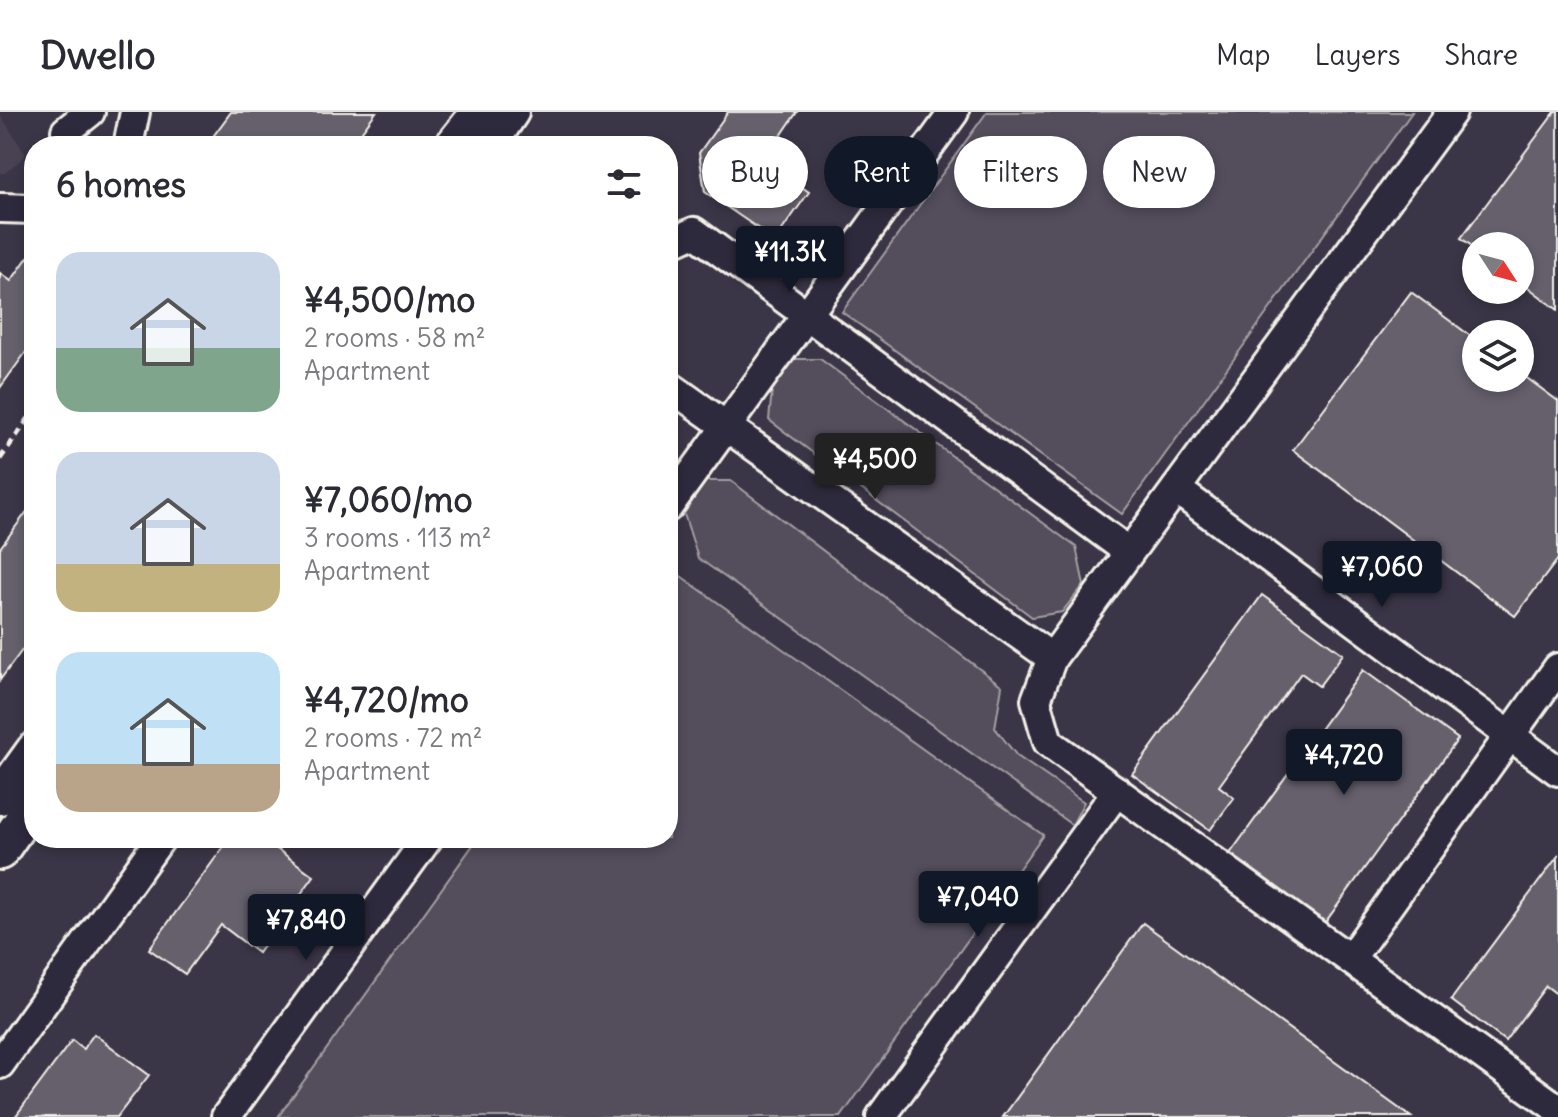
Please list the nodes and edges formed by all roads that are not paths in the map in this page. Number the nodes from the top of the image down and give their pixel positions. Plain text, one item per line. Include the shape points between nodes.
1 (90, 112) edge
2 (135, 112) edge
3 (479, 112) edge
4 (511, 112) edge
5 (954, 112) edge
6 (1452, 112) edge
7 (66, 131) dead end
8 (130, 136) edge
9 (460, 136) edge
10 (495, 136) edge
11 (0, 208) edge
12 (24, 209) edge
13 (678, 239) edge
14 (807, 315) junction
15 (678, 392) edge
16 (726, 427) junction
17 (1176, 489) junction
18 (678, 493) edge
19 (1129, 552) junction
20 (1052, 658) junction
21 (1558, 668) edge
22 (1510, 735) junction
23 (24, 764) edge
24 (1558, 771) edge
25 (1117, 791) junction
26 (0, 797) edge
27 (24, 817) edge
28 (154, 848) edge
29 (421, 848) edge
30 (0, 852) edge
31 (1350, 959) junction
32 (0, 1064) edge
33 (1558, 1109) edge
34 (226, 1117) edge
35 (881, 1117) edge

1 - 7 street
2 - 8 street
3 - 9 street
4 - 10 street
5 - 14 street
6 - 17 street
11 - 12 street
13 - 14 street via 694,232
14 - 16 street
14 - 19 street
15 - 16 street
16 - 18 street
16 - 20 street
17 - 19 street
17 - 22 street
19 - 20 street
20 - 25 street via 1036,700 1048,742
21 - 22 street
22 - 24 street
22 - 31 street
23 - 26 street
25 - 31 street
25 - 35 street
27 - 30 street
28 - 32 street
29 - 34 street
31 - 33 street

